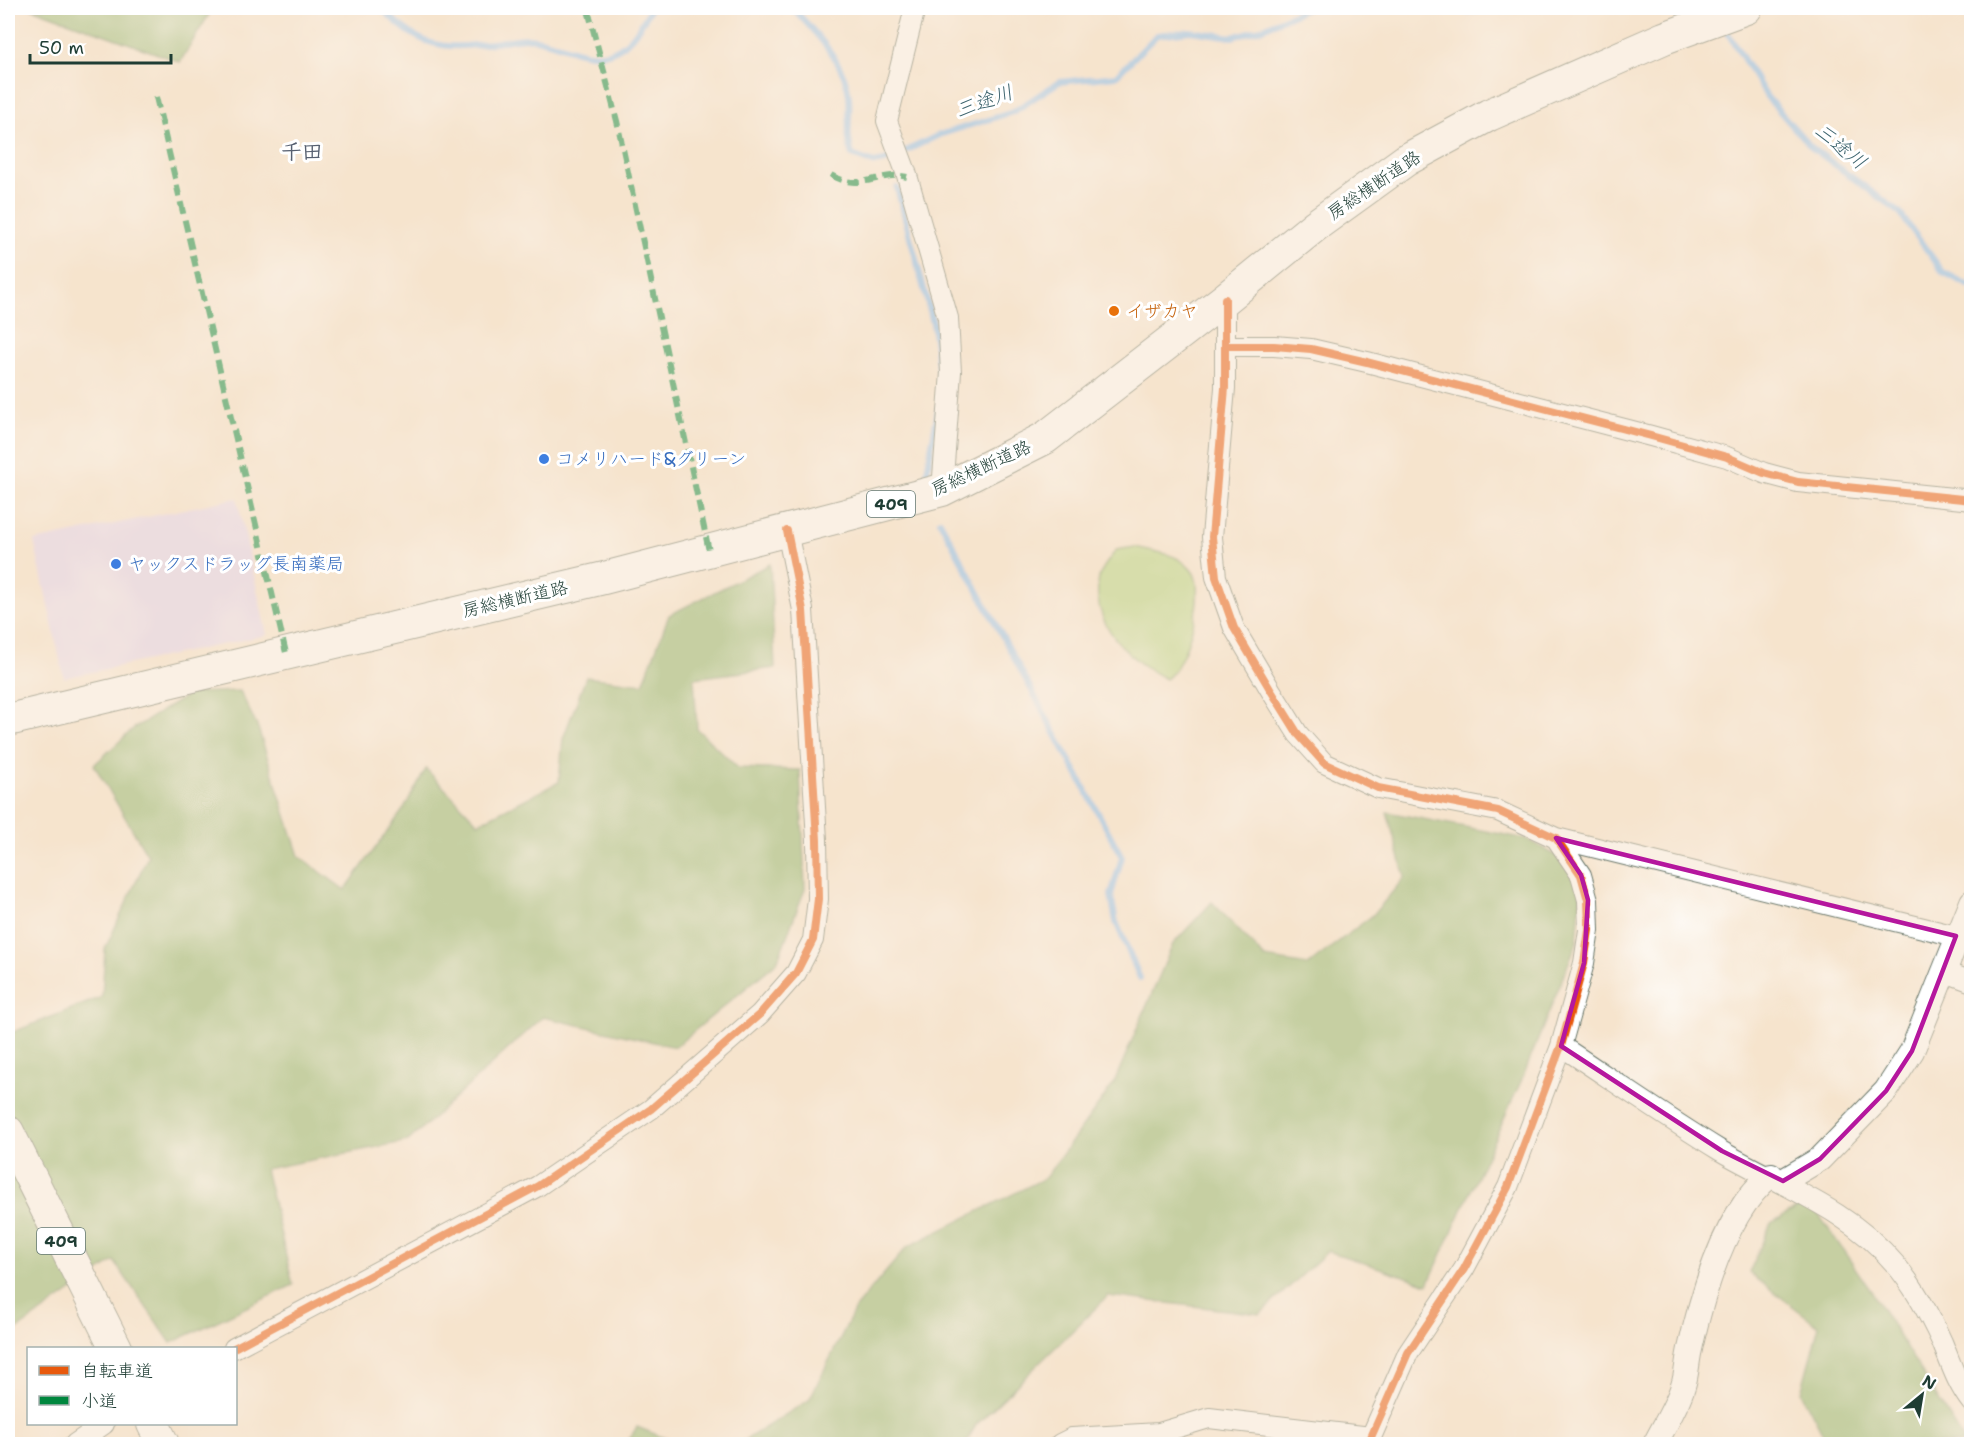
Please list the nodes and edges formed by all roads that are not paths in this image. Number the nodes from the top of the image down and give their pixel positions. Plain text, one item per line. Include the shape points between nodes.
1 (915, 8) edge
2 (1746, 8) edge
3 (1225, 299) junction
4 (1227, 346) junction
5 (942, 490) junction
6 (1971, 500) edge
7 (787, 531) junction
8 (8, 720) edge
9 (1556, 838) junction
10 (1971, 902) edge
11 (1956, 936) junction
12 (1943, 971) junction
13 (1971, 982) edge
14 (1561, 1047) junction
15 (8, 1132) edge
16 (1777, 1178) junction
17 (116, 1347) edge
18 (236, 1347) edge
19 (1971, 1403) edge
20 (103, 1425) edge
21 (154, 1425) edge
22 (1370, 1441) edge
23 (75, 1444) edge
24 (163, 1444) edge
25 (1060, 1444) edge
26 (1655, 1444) edge

1 - 5 street via 887,121 906,172 948,318 951,372
2 - 3 highway, 房総横断道路 / 409 via 1664,38 1489,116 1406,160 1316,225
3 - 4 street
3 - 5 highway, 房総横断道路 / 409 via 1045,438
4 - 6 street via 1311,350 1367,362 1727,457 1798,482
4 - 9 street via 1212,537 1216,577 1234,628 1298,734 1324,763 1378,788 1498,811
5 - 7 highway, 房総横断道路 / 409
7 - 8 highway, 房総横断道路 / 409
7 - 18 street via 803,610 818,840 813,940 796,973 760,1014 651,1109 538,1186
9 - 11 street
9 - 14 street via 1581,875 1588,900 1584,963
10 - 11 street
11 - 12 street
12 - 13 street
12 - 16 street via 1912,1051 1886,1091 1820,1159
14 - 16 street via 1722,1151
14 - 22 street via 1508,1187 1464,1269 1408,1353
15 - 17 highway, 409
16 - 19 street via 1870,1236 1896,1265 1931,1323 1960,1388
16 - 26 street via 1763,1181 1732,1223 1710,1279 1683,1386
20 - 23 street
21 - 24 highway
22 - 25 street via 1209,1418 1159,1433 1072,1438

